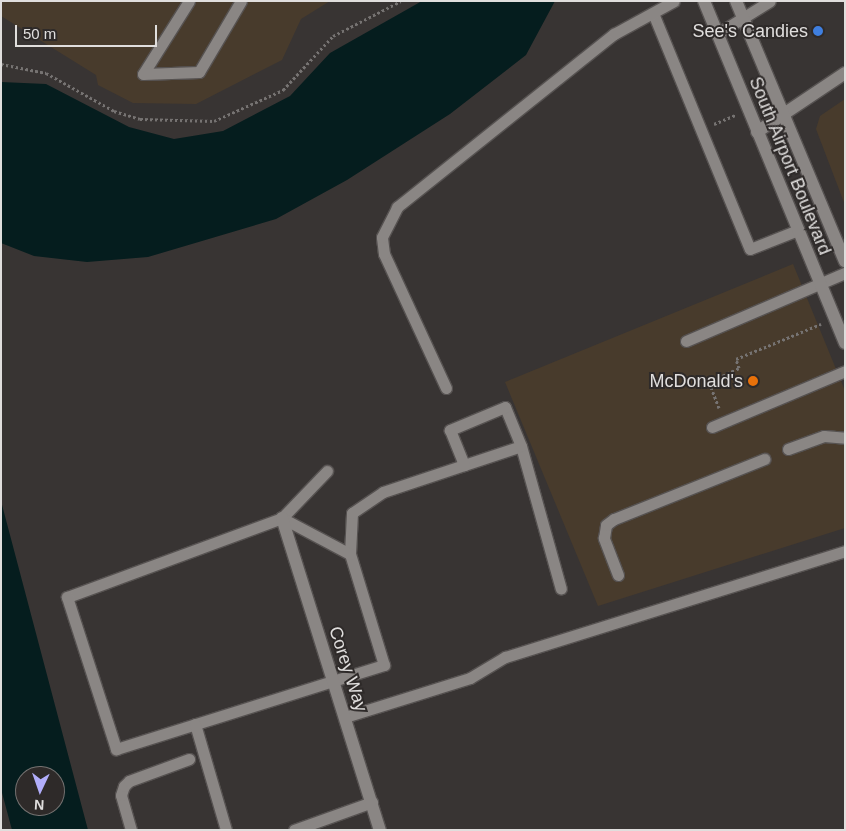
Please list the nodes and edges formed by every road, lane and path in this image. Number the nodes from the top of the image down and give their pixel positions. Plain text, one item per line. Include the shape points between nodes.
1 (189, 1) edge
2 (241, 1) edge
3 (674, 1) edge
4 (704, 1) edge
5 (736, 1) edge
6 (770, 1) edge
7 (652, 13) junction
8 (743, 18) junction
9 (717, 34) junction
10 (845, 72) edge
11 (784, 114) junction
12 (735, 116) dead end
13 (714, 124) dead end
14 (757, 132) junction
15 (798, 230) junction
16 (845, 261) edge
17 (845, 273) edge
18 (820, 284) junction
19 (821, 324) dead end
20 (686, 341) dead end
21 (845, 343) edge
22 (845, 372) edge
23 (446, 388) dead end
24 (720, 411) dead end
25 (712, 427) dead end
26 (845, 438) edge
27 (520, 446) junction
28 (788, 449) dead end
29 (764, 459) dead end
30 (464, 465) junction
31 (327, 470) dead end
32 (282, 518) junction
33 (845, 551) edge
34 (350, 554) junction
35 (618, 575) dead end
36 (561, 588) dead end
37 (333, 680) junction
38 (345, 717) junction
39 (195, 724) junction
40 (189, 759) dead end
41 (372, 802) junction
42 (131, 830) edge
43 (226, 830) edge
44 (294, 830) edge
45 (380, 830) edge

1 - 2 lane via 143,74 199,72
3 - 7 lane
4 - 9 street, South Airport Boulevard
5 - 8 street, South Airport Boulevard
6 - 8 lane
7 - 15 lane via 750,249
7 - 23 lane via 614,34 397,207 382,237 384,254
8 - 9 lane
8 - 11 street, South Airport Boulevard
9 - 14 street, South Airport Boulevard
10 - 11 street
11 - 14 street
11 - 16 street, South Airport Boulevard
12 - 13 path
14 - 15 street, South Airport Boulevard
15 - 18 street, South Airport Boulevard
17 - 18 lane
18 - 20 lane
18 - 21 street, South Airport Boulevard
19 - 24 path via 736,359 739,368 709,382
22 - 25 lane
26 - 28 lane via 824,436
27 - 30 lane
27 - 30 lane via 505,407 450,430
27 - 36 lane
29 - 35 lane via 614,518 606,525 604,538
30 - 34 lane via 384,492 352,513
31 - 32 lane
32 - 34 lane
32 - 37 street, Corey Way
32 - 39 lane via 67,598 116,749
33 - 38 lane via 505,658 470,678
34 - 37 lane via 384,665
37 - 38 street, Corey Way
37 - 39 lane
38 - 41 street, Corey Way
39 - 43 lane
40 - 42 lane via 129,781 124,786 121,795
41 - 44 lane
41 - 45 street, Corey Way

